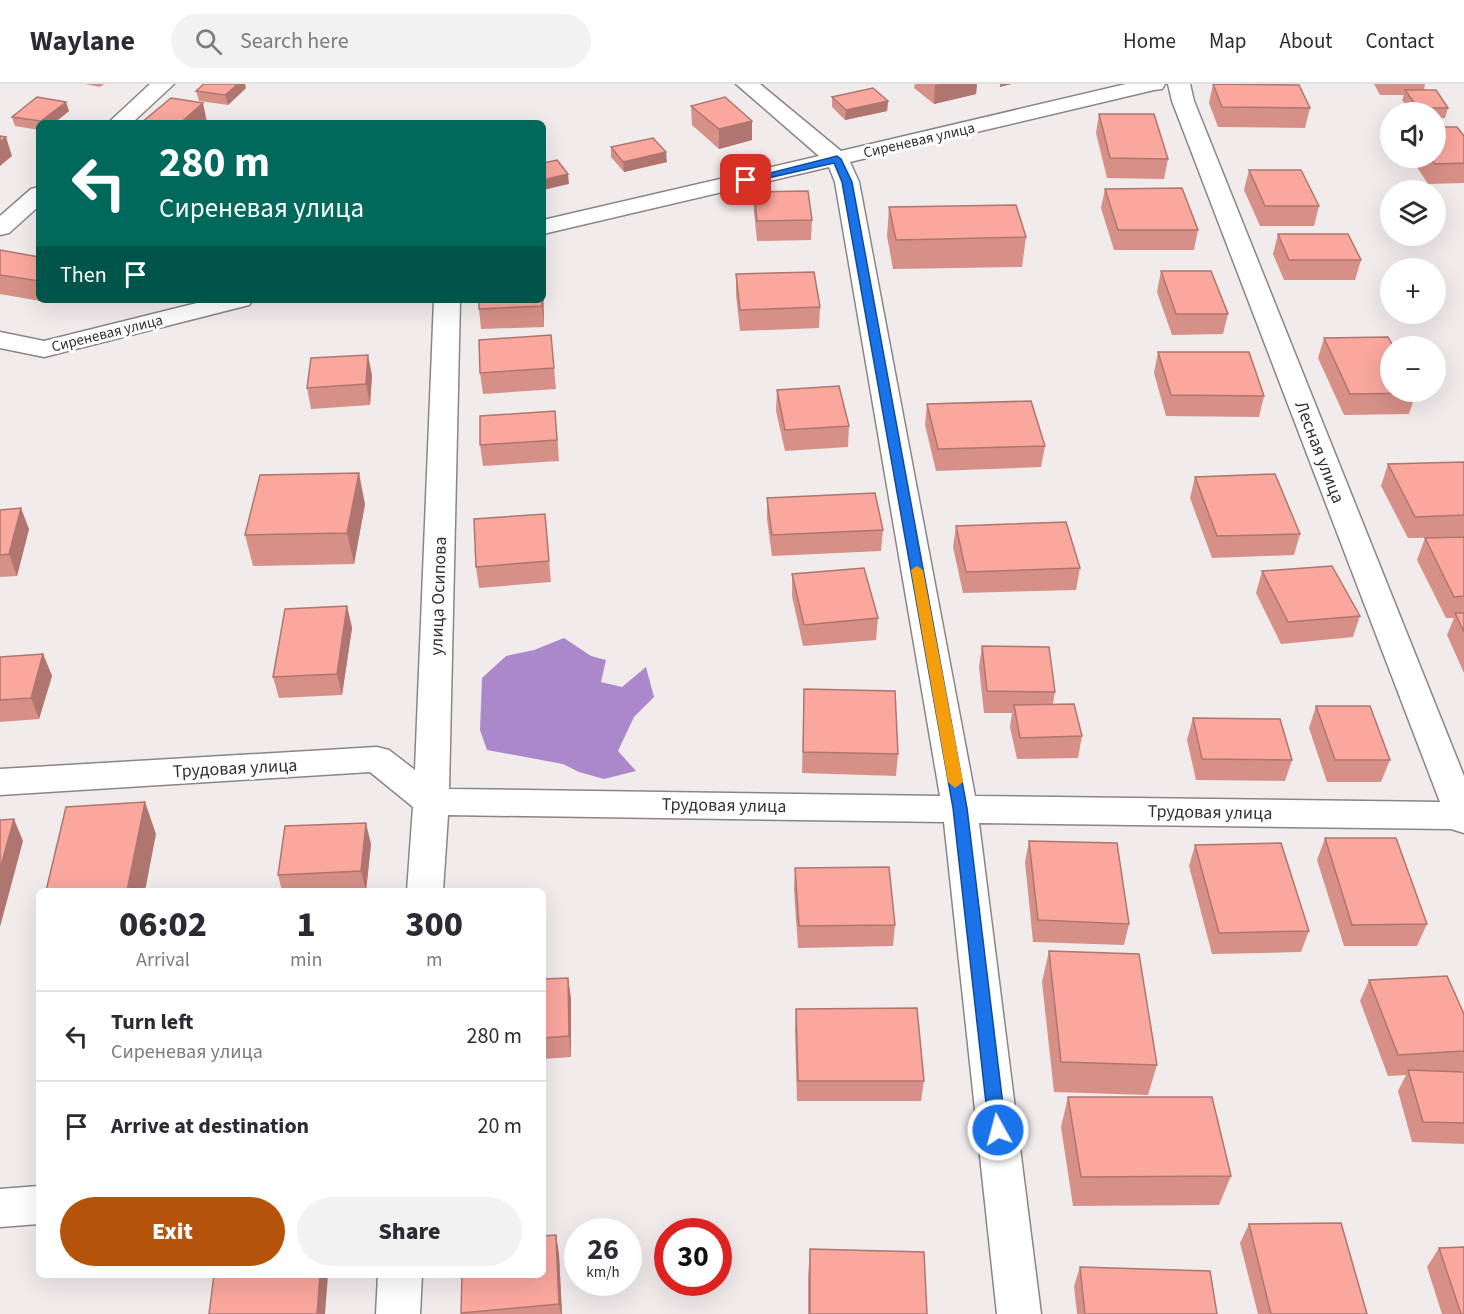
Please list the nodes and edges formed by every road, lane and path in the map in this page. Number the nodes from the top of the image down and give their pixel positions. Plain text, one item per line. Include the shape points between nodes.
1 (163, 84) edge
2 (747, 84) edge
3 (1154, 84) edge
4 (1179, 84) edge
5 (122, 120) edge
6 (837, 159) junction
7 (36, 197) edge
8 (546, 226) edge
9 (0, 228) edge
10 (228, 303) edge
11 (447, 303) edge
12 (0, 340) edge
13 (0, 782) edge
14 (431, 802) junction
15 (960, 808) junction
16 (1464, 817) edge
17 (425, 888) edge
18 (36, 1205) edge
19 (0, 1208) edge
20 (400, 1278) edge
21 (398, 1314) edge
22 (1019, 1314) edge

1 - 5 street
2 - 6 street
3 - 6 street, Сиреневая улица
4 - 16 street, Лесная улица
6 - 8 street, Сиреневая улица
6 - 15 street via 847,182
7 - 9 street
10 - 12 street, Сиреневая улица via 44,349
11 - 14 street, улица Осипова
13 - 14 street, Трудовая улица via 377,759
14 - 15 street, Трудовая улица
14 - 17 street, улица Осипова
15 - 16 street, Трудовая улица
15 - 22 street
18 - 19 street
20 - 21 street

